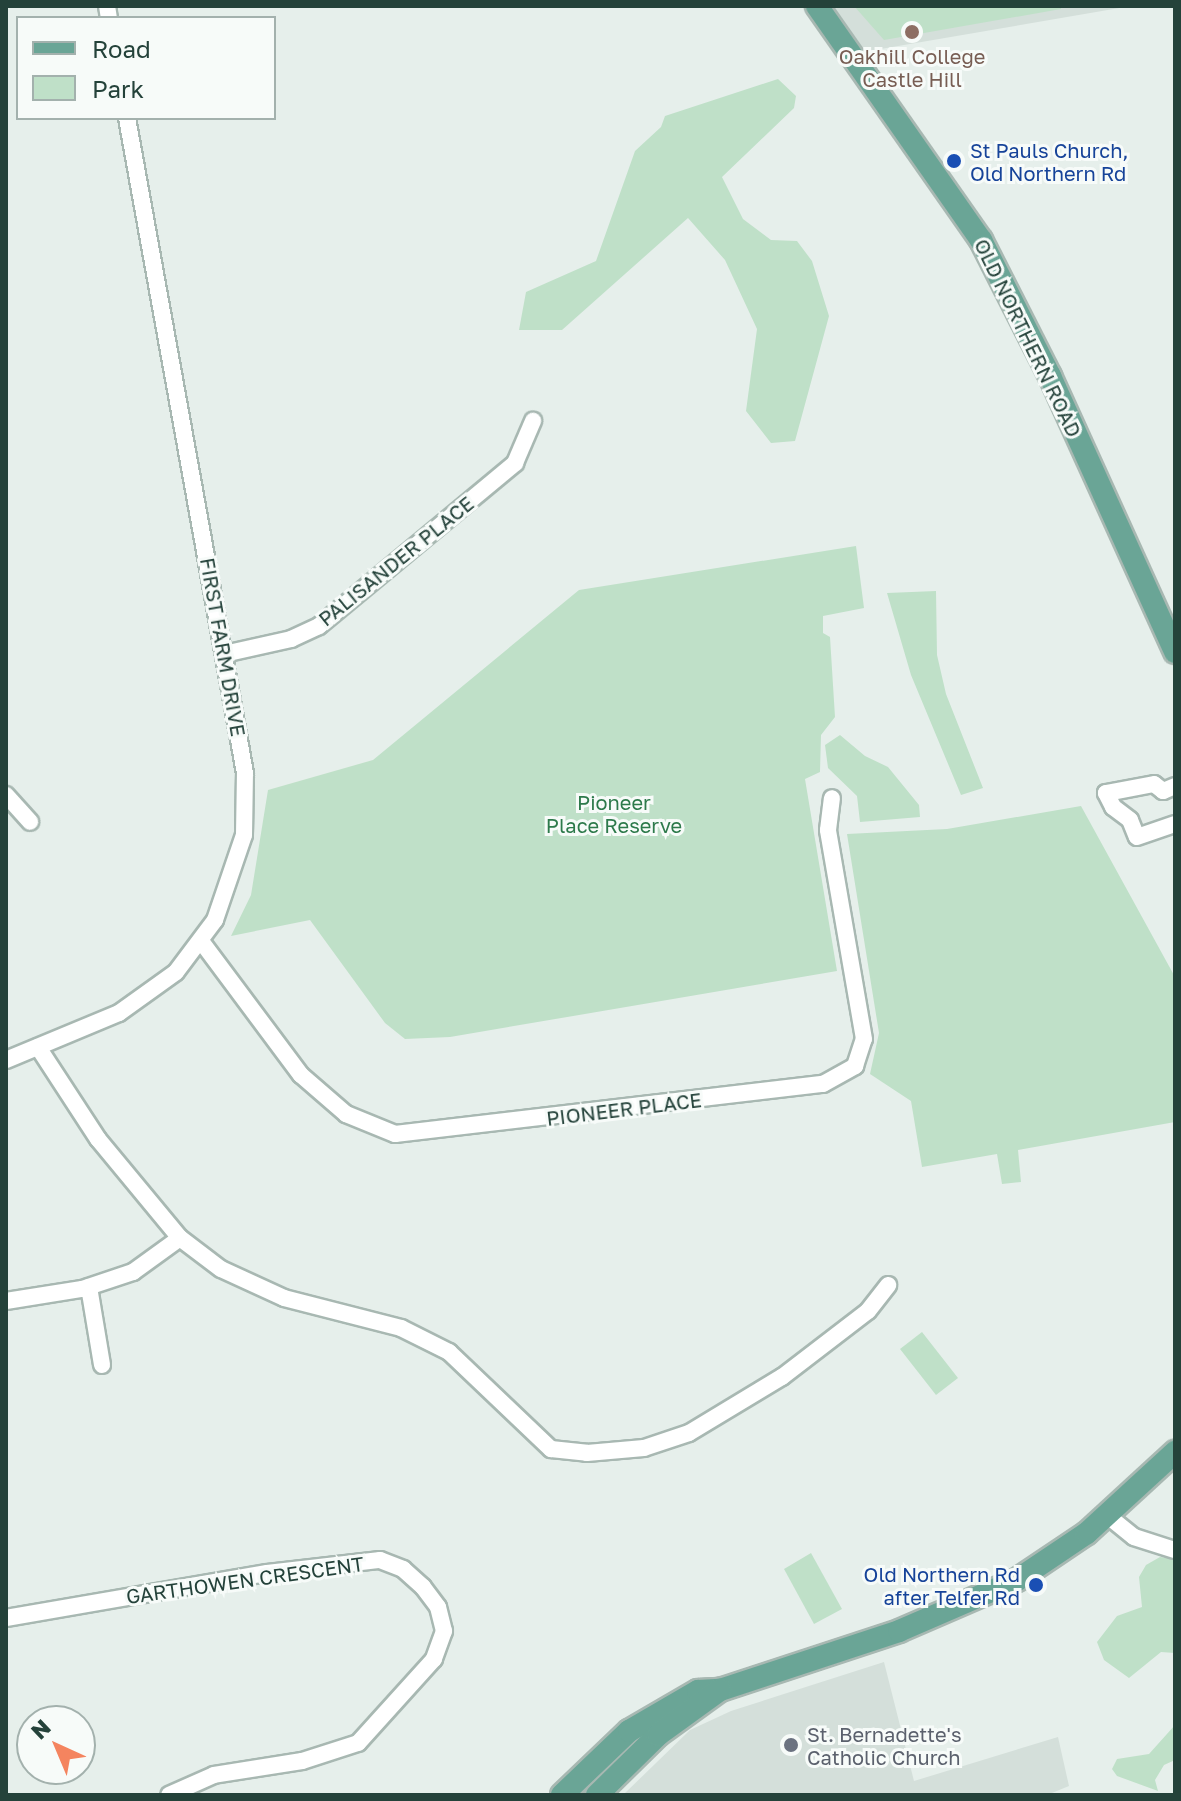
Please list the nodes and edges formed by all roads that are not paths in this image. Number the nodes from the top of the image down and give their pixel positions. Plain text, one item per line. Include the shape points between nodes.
1 (817, 6) edge
2 (127, 120) edge
3 (533, 421) dead end
4 (1173, 642) edge
5 (224, 654) junction
6 (1175, 786) edge
7 (6, 795) edge
8 (832, 798) dead end
9 (30, 822) dead end
10 (1175, 824) edge
11 (201, 941) junction
12 (38, 1047) junction
13 (6, 1060) edge
14 (180, 1238) junction
15 (888, 1285) dead end
16 (89, 1287) junction
17 (6, 1301) edge
18 (102, 1365) dead end
19 (1175, 1452) edge
20 (1108, 1516) junction
21 (1175, 1550) edge
22 (6, 1618) edge
23 (720, 1690) junction
24 (169, 1795) edge
25 (562, 1795) edge
26 (597, 1795) edge

1 - 4 main road, OLD NORTHERN ROAD via 981,240 1044,362
2 - 5 street, FIRST FARM DRIVE
3 - 5 street, PALISANDER PLACE via 515,463 319,626 291,639
5 - 11 street, FIRST FARM DRIVE via 245,773 245,820 233,880
6 - 10 street via 1163,791 1154,784 1106,793 1113,807 1130,820 1137,837
7 - 9 street
8 - 11 street, PIONEER PLACE via 828,830 864,1039 855,1066 823,1084 395,1134 346,1114 301,1075
11 - 12 street, FIRST FARM DRIVE via 160,986 119,1013
12 - 13 street, FIRST FARM DRIVE
12 - 14 street via 98,1139
14 - 15 street via 221,1269 284,1298 401,1328 449,1352 551,1449 587,1453 644,1448 689,1433 745,1402 868,1311
14 - 16 street via 151,1262
16 - 17 street
16 - 18 street
19 - 20 main road
20 - 21 street via 1134,1537
20 - 23 main road via 1047,1562 977,1600
22 - 24 street, GARTHOWEN CRESCENT via 267,1573 380,1560 403,1569 423,1587 438,1607 444,1631 434,1659 358,1743 302,1761 214,1775
23 - 25 main road via 698,1691 629,1731
23 - 26 main road via 658,1735

